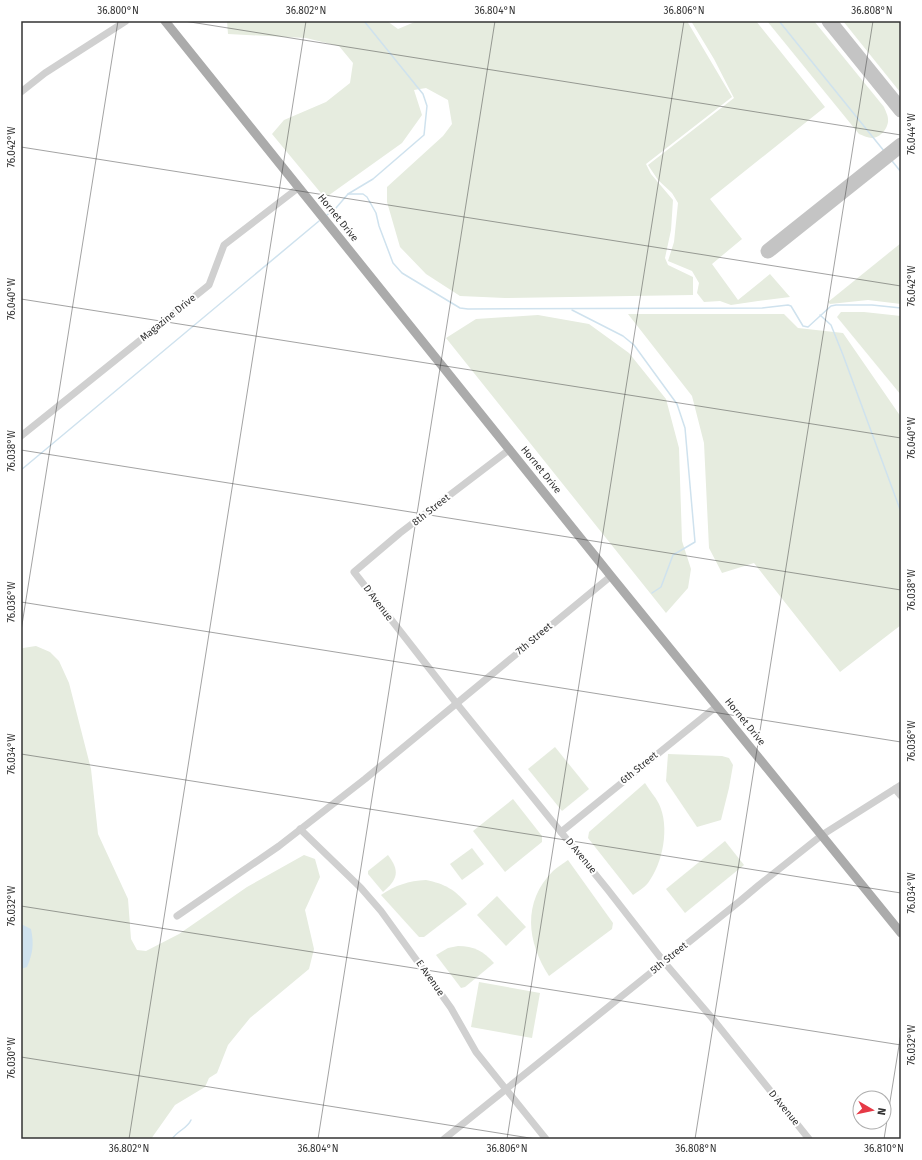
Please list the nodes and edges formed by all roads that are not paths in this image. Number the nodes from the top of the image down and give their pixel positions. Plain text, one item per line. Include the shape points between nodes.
1 (126, 21) edge
2 (165, 21) edge
3 (21, 92) edge
4 (298, 188) junction
5 (21, 436) edge
6 (510, 449) junction
7 (354, 572) joint
8 (611, 576) junction
9 (457, 704) junction
10 (717, 706) junction
11 (898, 787) edge
12 (901, 796) edge
13 (300, 829) junction
14 (561, 832) junction
15 (822, 835) junction
16 (177, 916) dead end
17 (901, 933) edge
18 (664, 962) junction
19 (506, 1090) junction
20 (444, 1139) edge
21 (546, 1139) edge
22 (809, 1139) edge

1 - 3 street via 45,73
2 - 4 main road, Hornet Drive
4 - 5 street, Magazine Drive via 224,245 209,285
4 - 6 main road, Hornet Drive
6 - 7 street, 8th Street via 400,533
6 - 8 main road, Hornet Drive
7 - 9 street, D Avenue
8 - 9 street, 7th Street
8 - 10 main road, Hornet Drive
9 - 13 street, 7th Street
9 - 14 street, D Avenue
10 - 14 street, 6th Street
10 - 15 main road, Hornet Drive
11 - 12 street
11 - 15 street, 5th Street
13 - 16 street, 7th Street
13 - 19 street, E Avenue via 362,888 436,987 476,1052
14 - 18 street, D Avenue
15 - 17 main road, Hornet Drive
15 - 18 street, 5th Street
18 - 19 street, 5th Street
18 - 22 street, D Avenue
19 - 20 street, 5th Street
19 - 21 street, E Avenue

